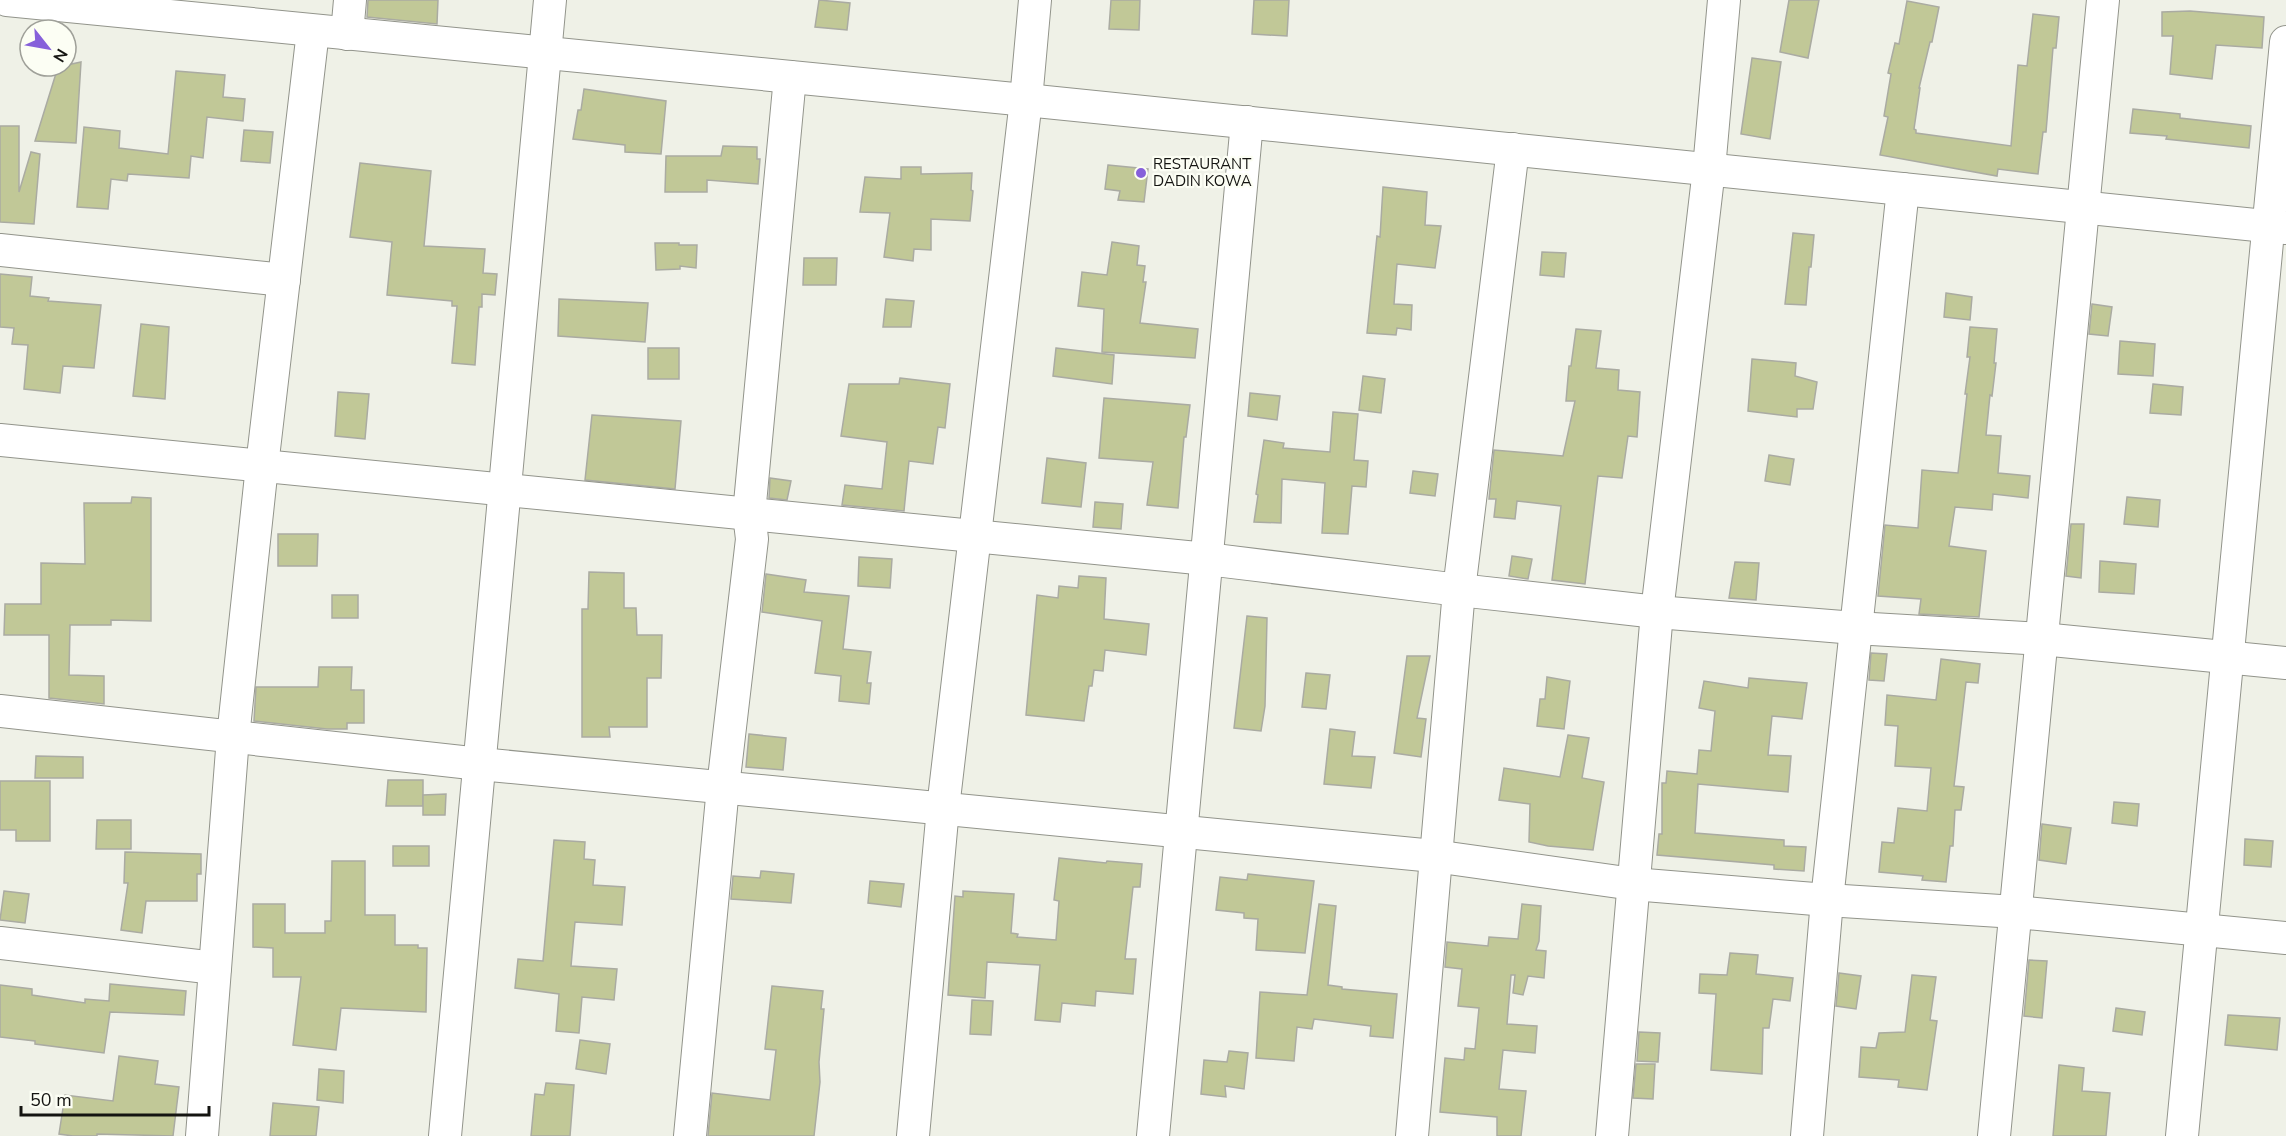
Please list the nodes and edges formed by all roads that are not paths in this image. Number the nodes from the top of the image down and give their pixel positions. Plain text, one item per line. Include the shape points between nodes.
1 (7, 0) edge
2 (350, 0) edge
3 (550, 0) edge
4 (1035, 0) edge
5 (1724, 0) edge
6 (2103, 0) edge
7 (233, 12) edge
8 (313, 31) junction
9 (347, 34) junction
10 (2286, 42) edge
11 (546, 54) junction
12 (790, 77) junction
13 (1026, 100) junction
14 (1247, 122) junction
15 (1513, 149) junction
16 (1709, 169) junction
17 (1903, 189) junction
18 (2084, 207) junction
19 (2277, 227) edge
20 (0, 250) edge
21 (284, 280) junction
22 (0, 440) edge
23 (262, 466) junction
24 (506, 490) junction
25 (749, 514) junction
26 (975, 536) junction
27 (1207, 559) junction
28 (1459, 590) junction
29 (1657, 612) junction
30 (1855, 628) junction
31 (2042, 639) junction
32 (2227, 657) junction
33 (2286, 663) edge
34 (0, 711) edge
35 (233, 737) junction
36 (480, 765) junction
37 (723, 788) junction
38 (944, 808) junction
39 (1182, 831) junction
40 (1434, 856) junction
41 (1633, 884) junction
42 (1827, 900) junction
43 (2016, 912) junction
44 (2201, 929) junction
45 (2286, 938) edge
46 (0, 944) edge
47 (215, 968) junction
48 (202, 1136) edge
49 (445, 1136) edge
50 (690, 1136) edge
51 (913, 1136) edge
52 (1153, 1136) edge
53 (1412, 1136) edge
54 (1612, 1136) edge
55 (1807, 1136) edge
56 (1994, 1136) edge
57 (2182, 1136) edge

1 - 7 street
2 - 9 street
3 - 11 street
4 - 13 street
5 - 16 street
6 - 18 street
7 - 8 street
8 - 9 street
8 - 21 street
9 - 11 street
10 - 19 street
11 - 12 street
11 - 24 street
12 - 13 street
12 - 25 street
13 - 14 street
13 - 26 street
14 - 15 street
14 - 27 street
15 - 16 street
15 - 28 street
16 - 17 street
16 - 29 street
17 - 18 street
17 - 30 street
18 - 19 street
18 - 31 street
19 - 32 street
20 - 21 street
21 - 23 street
22 - 23 street
23 - 24 street
23 - 35 street
24 - 25 street
24 - 36 street
25 - 26 street
25 - 37 street via 752,539
26 - 27 street
26 - 38 street
27 - 28 street
27 - 39 street
28 - 29 street
28 - 40 street
29 - 30 street
29 - 41 street
30 - 31 street
30 - 42 street
31 - 32 street
31 - 43 street
32 - 33 street
32 - 44 street
34 - 35 street
35 - 36 street
35 - 47 street
36 - 37 street
36 - 49 street
37 - 38 street
37 - 50 street
38 - 39 street
38 - 51 street
39 - 40 street
39 - 52 street
40 - 41 street
40 - 53 street
41 - 42 street
41 - 54 street
42 - 43 street
42 - 55 street
43 - 44 street
43 - 56 street
44 - 45 street
44 - 57 street
46 - 47 street
47 - 48 street

